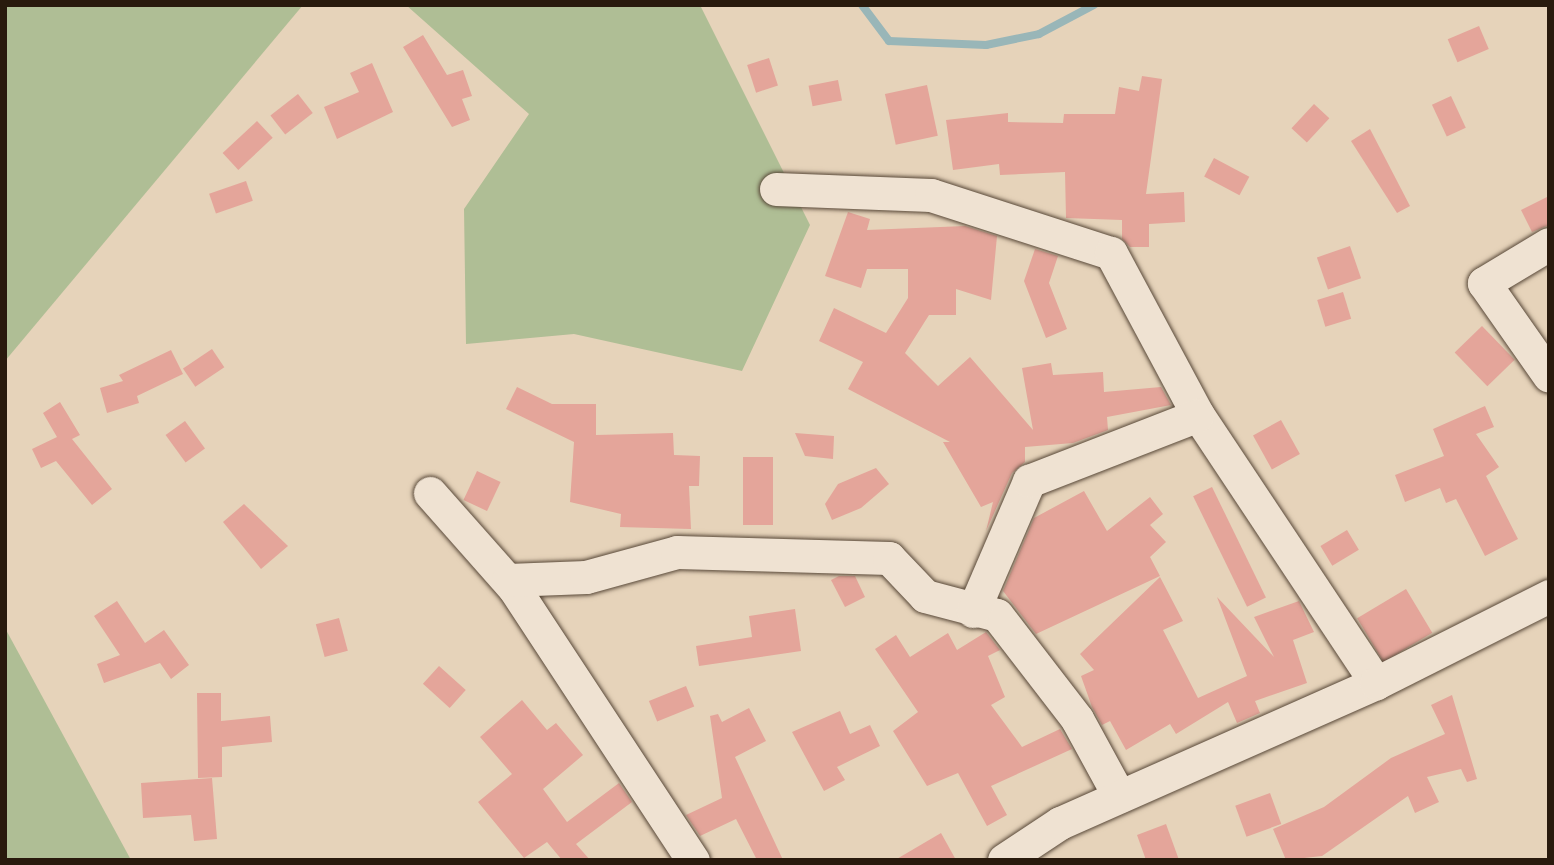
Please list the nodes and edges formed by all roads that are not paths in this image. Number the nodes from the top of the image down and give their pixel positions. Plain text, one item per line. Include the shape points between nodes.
1 (776, 189) dead end
2 (1549, 244) edge
3 (1549, 376) edge
4 (1198, 415) junction
5 (430, 493) dead end
6 (508, 580) junction
7 (1546, 603) edge
8 (973, 611) junction
9 (1376, 683) junction
10 (1119, 796) junction
11 (693, 860) edge
12 (1004, 860) edge

1 - 4 street via 931,195 1111,253
2 - 3 street via 1485,283
4 - 8 street via 1029,481
4 - 9 street
5 - 6 street
6 - 8 street via 586,577 677,552 889,558 925,596
6 - 11 street
7 - 9 street
8 - 10 street via 998,615 1024,647 1077,719
9 - 10 street
10 - 12 street via 1060,823

